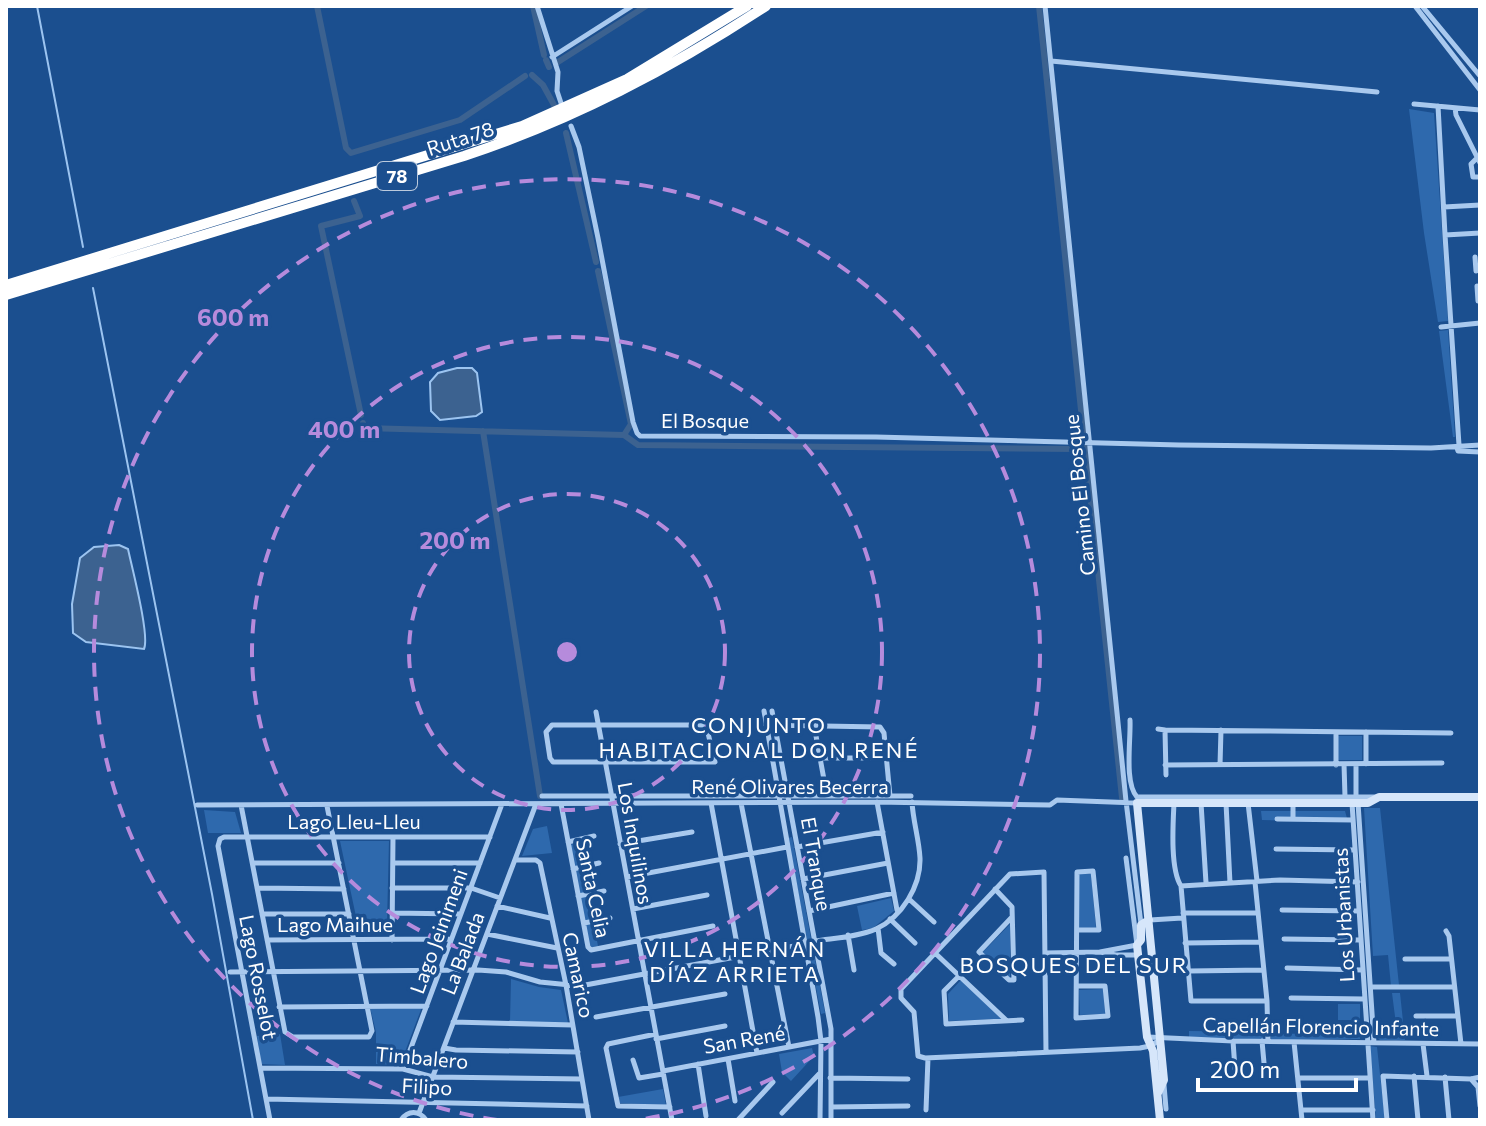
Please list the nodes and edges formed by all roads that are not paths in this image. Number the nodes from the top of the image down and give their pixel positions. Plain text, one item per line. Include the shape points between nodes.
1 (537, 6) edge
2 (632, 6) edge
3 (747, 6) edge
4 (766, 6) edge
5 (1045, 6) edge
6 (1415, 6) edge
7 (1432, 6) edge
8 (1424, 8) edge
9 (551, 57) junction
10 (1051, 61) junction
11 (1480, 76) edge
12 (1480, 90) edge
13 (1377, 92) dead end
14 (561, 103) dead end
15 (1414, 104) dead end
16 (1438, 106) junction
17 (1455, 108) junction
18 (1480, 110) edge
19 (571, 126) dead end
20 (1480, 145) edge
21 (1472, 147) junction
22 (1479, 160) edge
23 (1480, 177) edge
24 (1480, 205) edge
25 (1444, 207) junction
26 (1480, 233) edge
27 (1445, 235) junction
28 (6, 285) edge
29 (1477, 286) dead end
30 (1479, 293) edge
31 (6, 295) edge
32 (1478, 301) dead end
33 (1480, 323) edge
34 (1452, 326) junction
35 (1441, 327) dead end
36 (1089, 444) junction
37 (1459, 445) junction
38 (1480, 445) edge
39 (1480, 452) edge
40 (764, 711) dead end
41 (772, 711) dead end
42 (596, 712) dead end
43 (1130, 720) dead end
44 (598, 725) junction
45 (766, 725) junction
46 (774, 725) junction
47 (814, 725) junction
48 (1158, 729) dead end
49 (1165, 730) junction
50 (1221, 730) junction
51 (1336, 732) junction
52 (1366, 732) junction
53 (1451, 733) dead end
54 (820, 758) junction
55 (886, 758) junction
56 (606, 763) junction
57 (1442, 763) dead end
58 (1344, 764) junction
59 (1356, 764) junction
60 (1366, 764) junction
61 (1165, 765) junction
62 (1220, 765) junction
63 (1336, 765) junction
64 (1166, 775) dead end
65 (542, 796) dead end
66 (827, 796) junction
67 (890, 796) junction
68 (1480, 797) edge
69 (613, 799) junction
70 (788, 799) junction
71 (911, 799) junction
72 (779, 800) junction
73 (1353, 800) junction
74 (1126, 801) junction
75 (877, 802) junction
76 (711, 803) junction
77 (741, 803) junction
78 (1137, 803) junction
79 (1174, 803) junction
80 (1201, 803) junction
81 (1226, 803) junction
82 (1248, 803) junction
83 (1293, 803) junction
84 (502, 804) junction
85 (536, 804) junction
86 (561, 804) junction
87 (197, 805) dead end
88 (241, 805) junction
89 (327, 806) junction
90 (1277, 819) dead end
91 (1293, 819) junction
92 (1353, 820) junction
93 (692, 832) dead end
94 (795, 832) junction
95 (883, 832) junction
96 (785, 834) junction
97 (393, 836) junction
98 (594, 836) dead end
99 (247, 837) junction
100 (335, 837) junction
101 (490, 837) junction
102 (220, 839) joint
103 (567, 842) junction
104 (620, 844) junction
105 (787, 847) junction
106 (797, 847) junction
107 (1276, 849) dead end
108 (1355, 850) junction
109 (752, 853) junction
110 (1126, 858) dead end
111 (515, 860) junction
112 (722, 860) junction
113 (253, 863) junction
114 (339, 863) junction
115 (393, 863) junction
116 (480, 863) junction
117 (599, 863) dead end
118 (888, 863) junction
119 (573, 869) junction
120 (627, 877) junction
121 (803, 879) junction
122 (1256, 882) junction
123 (1360, 882) junction
124 (1206, 883) junction
125 (1230, 883) junction
126 (1181, 886) junction
127 (257, 888) junction
128 (392, 888) junction
129 (471, 888) junction
130 (344, 889) junction
131 (995, 889) junction
132 (604, 891) dead end
133 (894, 893) junction
134 (707, 895) dead end
135 (578, 896) junction
136 (500, 898) junction
137 (909, 899) junction
138 (497, 906) junction
139 (632, 909) junction
140 (1282, 910) dead end
141 (809, 911) junction
142 (897, 911) junction
143 (1359, 911) junction
144 (392, 913) junction
145 (1258, 913) junction
146 (262, 914) junction
147 (349, 914) junction
148 (461, 914) junction
149 (1182, 915) junction
150 (1012, 917) junction
151 (550, 918) junction
152 (610, 918) dead end
153 (890, 919) junction
154 (934, 922) dead end
155 (1145, 922) junction
156 (584, 923) junction
157 (713, 926) dead end
158 (878, 928) junction
159 (1077, 930) junction
160 (1446, 931) dead end
161 (487, 934) junction
162 (848, 935) junction
163 (451, 939) junction
164 (1284, 939) dead end
165 (267, 940) junction
166 (355, 940) junction
167 (392, 940) junction
168 (1360, 940) junction
169 (815, 941) junction
170 (638, 942) junction
171 (1261, 942) junction
172 (915, 943) dead end
173 (1185, 943) junction
174 (805, 944) junction
175 (1137, 945) junction
176 (557, 948) junction
177 (770, 950) junction
178 (1077, 952) junction
179 (1100, 952) junction
180 (935, 953) junction
181 (1045, 953) junction
182 (1138, 955) junction
183 (739, 956) junction
184 (1405, 959) dead end
185 (1451, 959) junction
186 (894, 964) dead end
187 (1287, 968) dead end
188 (854, 970) dead end
189 (1264, 970) junction
190 (1362, 970) junction
191 (273, 971) junction
192 (440, 971) junction
193 (473, 971) junction
194 (1189, 971) junction
195 (230, 972) dead end
196 (241, 972) junction
197 (360, 972) junction
198 (644, 974) junction
199 (959, 976) junction
200 (566, 985) junction
201 (1077, 986) junction
202 (1371, 987) junction
203 (1454, 987) junction
204 (725, 994) dead end
205 (1291, 998) dead end
206 (1364, 999) junction
207 (1267, 1001) junction
208 (367, 1006) junction
209 (427, 1006) junction
210 (279, 1007) junction
211 (651, 1008) junction
212 (828, 1015) junction
213 (1416, 1016) dead end
214 (1457, 1016) junction
215 (596, 1017) dead end
216 (818, 1017) junction
217 (1022, 1020) dead end
218 (1007, 1021) junction
219 (453, 1022) junction
220 (573, 1025) junction
221 (725, 1026) dead end
222 (656, 1036) junction
223 (831, 1039) junction
224 (1161, 1039) junction
225 (821, 1041) junction
226 (1148, 1041) junction
227 (1233, 1041) junction
228 (1265, 1041) junction
229 (1294, 1042) junction
230 (1366, 1043) junction
231 (1374, 1043) junction
232 (1423, 1044) junction
233 (1461, 1044) junction
234 (1480, 1044) edge
235 (789, 1047) junction
236 (444, 1048) junction
237 (578, 1052) junction
238 (1046, 1052) junction
239 (757, 1053) junction
240 (728, 1058) junction
241 (928, 1058) junction
242 (633, 1060) dead end
243 (1264, 1063) dead end
244 (698, 1064) junction
245 (260, 1068) junction
246 (403, 1069) junction
247 (1235, 1069) dead end
248 (663, 1072) junction
249 (820, 1073) junction
250 (1414, 1076) junction
251 (1427, 1076) junction
252 (433, 1077) junction
253 (1445, 1077) junction
254 (1480, 1077) edge
255 (830, 1078) junction
256 (1298, 1078) junction
257 (1370, 1078) junction
258 (582, 1079) junction
259 (908, 1079) dead end
260 (1471, 1079) junction
261 (1164, 1080) junction
262 (773, 1082) dead end
263 (1158, 1093) junction
264 (266, 1099) junction
265 (735, 1101) dead end
266 (423, 1104) junction
267 (587, 1106) junction
268 (908, 1106) dead end
269 (1480, 1106) edge
270 (670, 1107) junction
271 (831, 1107) junction
272 (1166, 1109) dead end
273 (926, 1110) dead end
274 (1301, 1110) junction
275 (1373, 1110) junction
276 (419, 1113) junction
277 (782, 1113) dead end
278 (706, 1116) dead end
279 (270, 1120) edge
280 (401, 1120) edge
281 (426, 1120) edge
282 (589, 1120) edge
283 (672, 1120) edge
284 (738, 1120) edge
285 (820, 1120) edge
286 (831, 1120) edge
287 (1160, 1120) edge
288 (1302, 1120) edge
289 (1373, 1120) edge
290 (1387, 1120) edge
291 (1418, 1120) edge
292 (1449, 1120) edge

1 - 9 street
2 - 9 street
3 - 28 highway, Ruta 78 / 78 via 620,83 513,129
4 - 31 highway, Ruta 78 / 78 via 635,86 532,132
5 - 10 street, Camino El Bosque
6 - 12 street
7 - 8 street
8 - 11 street
9 - 14 street
10 - 13 street
10 - 36 street, Camino El Bosque
15 - 16 street
16 - 17 street
16 - 25 street
17 - 18 street
17 - 21 street
19 - 36 street, El Bosque via 640,436
20 - 21 street
21 - 22 street
22 - 23 street via 1471,164 1473,177
24 - 25 street
25 - 27 street
26 - 27 street
27 - 34 street
29 - 30 street
30 - 32 street
33 - 34 street
34 - 35 street
34 - 37 street
36 - 37 street
36 - 74 street, Camino El Bosque
37 - 38 street
37 - 39 street via 1458,451
40 - 45 street, El Tranque
41 - 46 street, El Tranque
42 - 44 street, Los Inquilinos
43 - 73 street, René Olivares Becerra via 1130,766 1137,797
44 - 56 street, Los Inquilinos
44 - 56 street via 552,725 546,732 550,758 555,763
44 - 56 street via 706,727 715,762
45 - 46 street
45 - 72 street, El Tranque
46 - 47 street
46 - 70 street, El Tranque
47 - 54 street
47 - 55 street via 876,725 884,731
48 - 49 street
49 - 50 street
49 - 61 street
50 - 51 street
50 - 62 street
51 - 52 street
51 - 63 street
52 - 53 street
52 - 60 street
54 - 55 street
54 - 66 street
55 - 67 street
56 - 69 street, Los Inquilinos
57 - 60 street
58 - 59 street
58 - 63 street
58 - 73 street
59 - 60 street
59 - 73 street
61 - 62 street
61 - 64 street
62 - 63 street
65 - 69 street, René Olivares Becerra
66 - 67 street, René Olivares Becerra
66 - 70 street, René Olivares Becerra
67 - 71 street, René Olivares Becerra
68 - 73 street, René Olivares Becerra
69 - 72 street, René Olivares Becerra
69 - 76 street, René Olivares Becerra
69 - 86 street, René Olivares Becerra
69 - 104 street, Los Inquilinos
70 - 72 street, René Olivares Becerra
70 - 75 street, René Olivares Becerra
70 - 94 street, El Tranque
71 - 74 street, René Olivares Becerra via 1050,805 1057,800
71 - 75 street, René Olivares Becerra
71 - 137 street via 920,862
72 - 77 street, René Olivares Becerra
72 - 96 street, El Tranque
73 - 83 street, René Olivares Becerra
73 - 92 street, Los Urbanistas
73 - 123 street, Los Urbanistas
74 - 78 street, René Olivares Becerra
74 - 155 street, Camino El Bosque
75 - 95 street
76 - 77 street, René Olivares Becerra
76 - 112 street
77 - 109 street
78 - 79 street, René Olivares Becerra
78 - 155 street, Camino El Bosque
79 - 80 street, René Olivares Becerra
79 - 126 street
80 - 81 street, René Olivares Becerra
80 - 124 street
81 - 82 street, René Olivares Becerra
81 - 125 street
82 - 83 street, René Olivares Becerra
82 - 122 street
83 - 91 street
84 - 85 street, René Olivares Becerra
84 - 89 street, René Olivares Becerra
84 - 101 street, Lago Jeinimeni
85 - 86 street, René Olivares Becerra
85 - 111 street, La Balada
86 - 103 street, Santa Celia
87 - 88 street, René Olivares Becerra
88 - 89 street, René Olivares Becerra
88 - 99 street
89 - 100 street
90 - 91 street
91 - 92 street
92 - 108 street, Los Urbanistas
93 - 104 street
94 - 96 street
94 - 106 street, El Tranque
95 - 106 street
95 - 118 street
96 - 105 street, El Tranque
97 - 100 street, Lago Lleu-Lleu
97 - 101 street, Lago Lleu-Lleu
97 - 115 street
98 - 103 street
99 - 100 street, Lago Lleu-Lleu
99 - 102 street, Lago Lleu-Lleu
99 - 113 street
100 - 114 street
101 - 116 street, Lago Jeinimeni
102 - 196 street, Lago Rosselot
103 - 119 street, Santa Celia
104 - 120 street, Los Inquilinos
105 - 109 street
105 - 174 street, El Tranque
106 - 121 street, El Tranque
107 - 108 street
108 - 123 street, Los Urbanistas
109 - 112 street
109 - 177 street
110 - 175 street, Camino El Bosque
111 - 136 street, La Balada
111 - 151 street, Camarico via 539,862
112 - 120 street
112 - 183 street
113 - 114 street
113 - 127 street
114 - 130 street
115 - 116 street
115 - 128 street
116 - 129 street, Lago Jeinimeni
117 - 119 street
118 - 121 street
118 - 133 street
119 - 135 street, Santa Celia
120 - 139 street, Los Inquilinos
121 - 141 street, El Tranque
122 - 123 street
122 - 125 street
122 - 145 street
123 - 143 street, Los Urbanistas
123 - 202 street, Los Urbanistas
124 - 125 street
124 - 126 street
126 - 149 street
127 - 130 street
127 - 146 street
128 - 129 street
128 - 144 street
129 - 136 street
129 - 148 street, Lago Jeinimeni
130 - 147 street
131 - 150 street via 1012,905
131 - 180 street
131 - 181 street via 1012,873 1044,872
132 - 135 street
133 - 141 street
133 - 142 street
134 - 139 street
135 - 156 street, Santa Celia
136 - 138 street, La Balada
137 - 142 street
137 - 154 street
138 - 151 street
138 - 161 street, La Balada
139 - 170 street, Los Inquilinos
140 - 143 street
141 - 169 street, El Tranque
142 - 153 street
143 - 168 street, Los Urbanistas
144 - 148 street
144 - 167 street
145 - 149 street
145 - 171 street
146 - 147 street
146 - 165 street
147 - 166 street
148 - 163 street, Lago Jeinimeni
149 - 155 street
149 - 173 street
150 - 150 street via 1014,980 1008,980 979,952
151 - 176 street, Camarico
152 - 156 street
153 - 158 street
153 - 172 street
155 - 175 street, Camino El Bosque
155 - 224 street, Camino El Bosque
156 - 170 street, Santa Celia via 593,951
157 - 170 street, Santa Celia
158 - 162 street
158 - 186 street via 881,953
159 - 159 street via 1077,872 1093,871 1099,930
159 - 178 street
160 - 185 street
161 - 176 street
161 - 193 street, La Balada
162 - 169 street
162 - 188 street
163 - 167 street, Lago Maihue
163 - 192 street, Lago Jeinimeni
164 - 168 street
165 - 166 street, Lago Maihue
165 - 191 street
166 - 167 street, Lago Maihue
166 - 197 street
168 - 190 street, Los Urbanistas
169 - 212 street, El Tranque
170 - 198 street, Los Inquilinos
171 - 173 street
171 - 189 street
173 - 194 street
174 - 177 street
174 - 216 street, El Tranque
175 - 179 street
175 - 182 street, Camino El Bosque
176 - 200 street, Camarico
177 - 183 street
177 - 235 street
178 - 179 street
178 - 181 street
178 - 201 street
179 - 182 street
180 - 199 street
180 - 241 street via 900,991 914,1012 919,1057
181 - 238 street
182 - 226 street, Camino El Bosque
183 - 198 street
183 - 239 street
184 - 185 street
185 - 203 street
187 - 190 street
189 - 194 street
189 - 207 street
190 - 206 street, Los Urbanistas
191 - 196 street
191 - 197 street
191 - 210 street
192 - 193 street
192 - 197 street
192 - 209 street, Lago Jeinimeni
193 - 200 street
193 - 219 street, La Balada
194 - 207 street via 1191,1001
195 - 196 street
196 - 245 street, Lago Rosselot
197 - 208 street
198 - 200 street
198 - 211 street, Los Inquilinos
199 - 218 street
199 - 218 street via 944,991 946,1024
200 - 220 street, Camarico
201 - 201 street via 1105,986 1108,1016 1076,1018
202 - 203 street
202 - 231 street, Los Urbanistas
203 - 214 street
204 - 211 street
205 - 206 street
206 - 230 street, Los Urbanistas
207 - 228 street
208 - 209 street
208 - 210 street
208 - 210 street via 371,1036 287,1035
209 - 246 street, Lago Jeinimeni
211 - 215 street
211 - 222 street, Los Inquilinos
212 - 216 street
212 - 223 street, El Tranque
213 - 214 street
214 - 233 street
216 - 225 street, El Tranque
217 - 218 street
219 - 220 street
219 - 236 street, La Balada
220 - 237 street, Camarico
221 - 222 street
222 - 248 street, Los Inquilinos
222 - 270 street via 607,1044 618,1106
223 - 225 street, San René
223 - 255 street, El Tranque
224 - 226 street, Capellán Florencio Infante
224 - 227 street, Capellán Florencio Infante
224 - 261 street, Camino El Bosque
225 - 235 street, San René
225 - 249 street, El Tranque
226 - 238 street, Capellán Florencio Infante
226 - 263 street, Camino El Bosque
227 - 228 street, Capellán Florencio Infante
227 - 247 street
228 - 229 street, Capellán Florencio Infante
228 - 243 street
229 - 230 street, Capellán Florencio Infante
229 - 256 street
230 - 231 street, Capellán Florencio Infante
230 - 257 street, Los Urbanistas
231 - 232 street, Capellán Florencio Infante
232 - 233 street, Capellán Florencio Infante
232 - 251 street
233 - 234 street, Capellán Florencio Infante
235 - 239 street, San René
236 - 237 street
236 - 252 street, La Balada
237 - 258 street, Camarico
238 - 241 street, Capellán Florencio Infante
239 - 240 street, San René
240 - 244 street, San René
240 - 265 street
241 - 273 street
242 - 248 street via 639,1078
244 - 248 street, San René
244 - 278 street
245 - 246 street, Timbalero
245 - 264 street, Lago Rosselot
246 - 252 street, Timbalero
248 - 270 street, Los Inquilinos
249 - 277 street
249 - 285 street, El Tranque
250 - 251 street
250 - 290 street via 1383,1076
250 - 291 street
251 - 253 street
252 - 258 street, Timbalero
252 - 266 street, La Balada
253 - 260 street
253 - 292 street
254 - 260 street
255 - 259 street
255 - 271 street, El Tranque
256 - 257 street
256 - 274 street
257 - 275 street, Los Urbanistas
258 - 267 street, Camarico
260 - 269 street via 1478,1087
261 - 263 street, Camino El Bosque
261 - 272 street, Camino El Bosque
262 - 284 street
263 - 287 street, Camino El Bosque
264 - 266 street, Filipo
264 - 279 street, Lago Rosselot
266 - 267 street, Filipo
266 - 276 street, La Balada
267 - 282 street, Camarico
268 - 271 street
270 - 283 street, Los Inquilinos
271 - 286 street, El Tranque
274 - 275 street
274 - 288 street
275 - 289 street, Los Urbanistas
276 - 280 street
276 - 281 street

